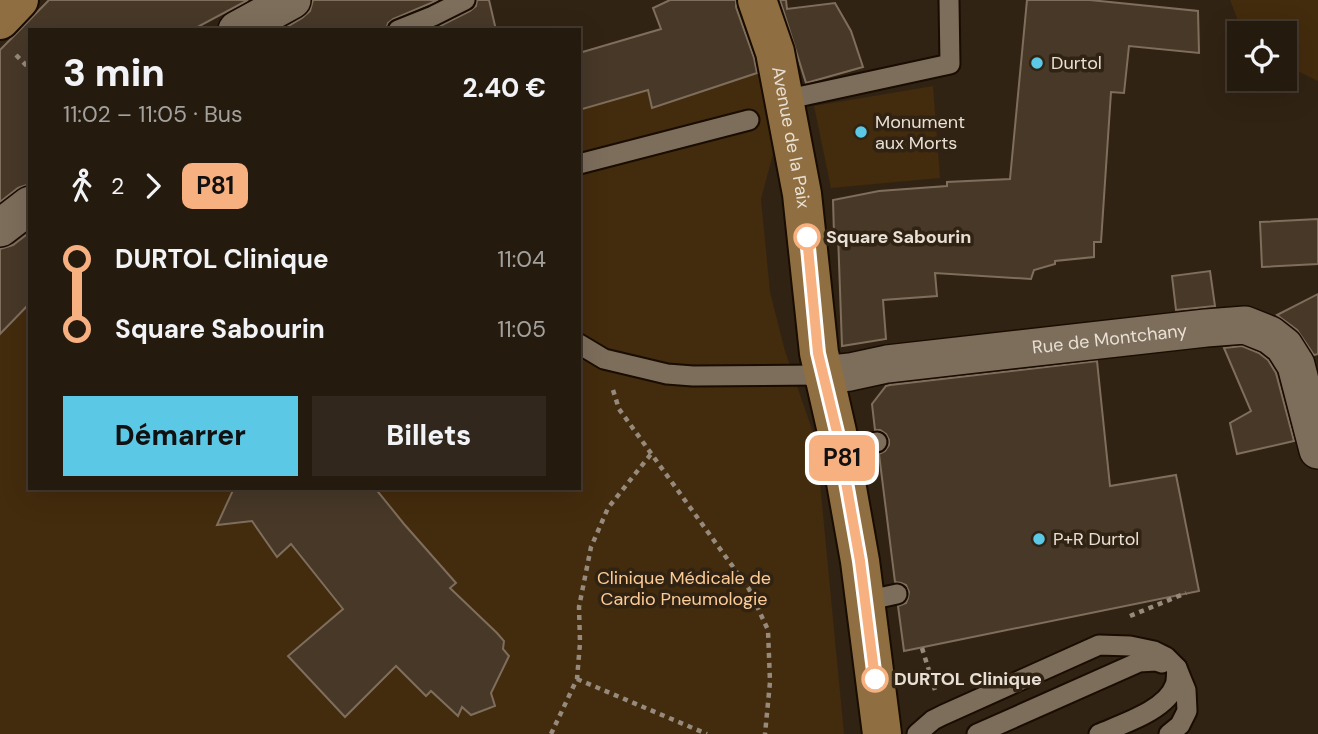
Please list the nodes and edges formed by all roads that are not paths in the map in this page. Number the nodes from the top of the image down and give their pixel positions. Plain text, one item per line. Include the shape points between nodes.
1 (19, 0) edge
2 (292, 0) edge
3 (465, 0) edge
4 (757, 0) edge
5 (949, 0) edge
6 (0, 20) edge
7 (241, 28) edge
8 (403, 28) edge
9 (784, 100) junction
10 (749, 120) dead end
11 (581, 163) edge
12 (28, 207) edge
13 (0, 228) edge
14 (581, 345) edge
15 (822, 375) junction
16 (877, 442) dead end
17 (840, 449) junction
18 (1318, 450) edge
19 (1177, 667) junction
20 (882, 734) edge
21 (917, 734) edge
22 (977, 734) edge
23 (1099, 734) edge
24 (1170, 734) edge

1 - 6 main road
2 - 7 street
3 - 8 lane
4 - 9 main road, Avenue de la Paix via 775,52
5 - 9 lane via 950,64
9 - 15 main road, Avenue de la Paix via 803,194
10 - 11 lane
12 - 13 street
14 - 15 lane via 604,359 667,374
15 - 17 main road, Avenue de la Paix
15 - 18 street, Rue de Montchany via 1245,325 1270,335 1296,365
16 - 17 lane
17 - 20 main road, Avenue de la Paix via 881,597
19 - 21 lane via 1154,651 1099,645 943,715
19 - 22 lane via 1139,662
19 - 23 lane via 1168,698
19 - 24 lane via 1186,690 1187,711

